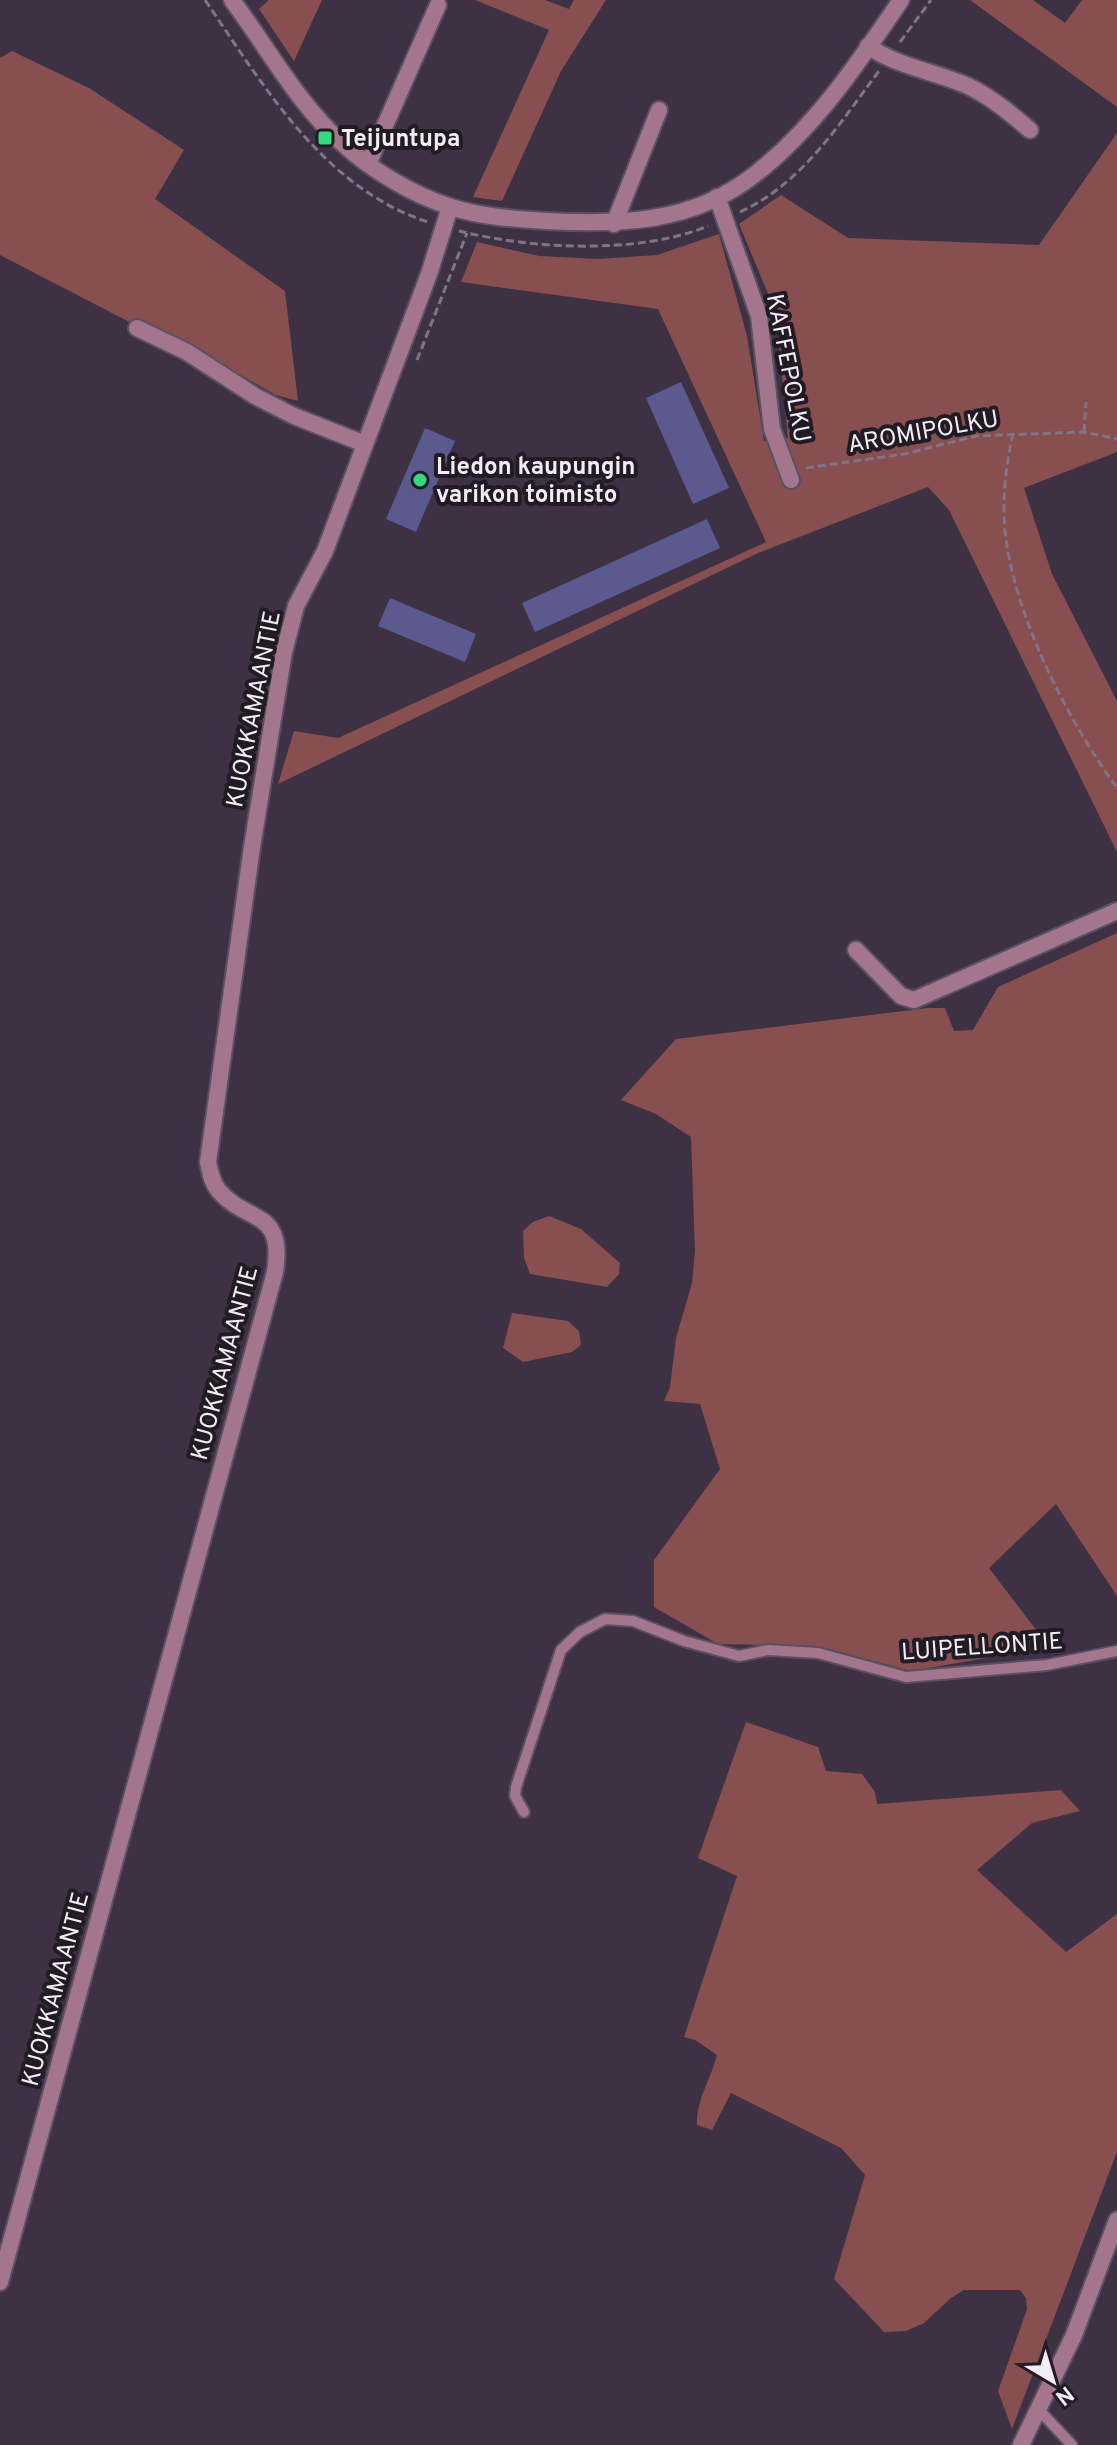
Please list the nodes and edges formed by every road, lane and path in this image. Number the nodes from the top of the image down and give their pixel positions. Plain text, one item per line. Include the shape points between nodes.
1 (205, 0) edge
2 (232, 0) edge
3 (895, 2) edge
4 (438, 5) dead end
5 (868, 46) junction
6 (659, 110) dead end
7 (1030, 130) dead end
8 (368, 164) junction
9 (717, 197) junction
10 (450, 207) junction
11 (725, 219) junction
12 (614, 224) junction
13 (444, 227) junction
14 (137, 328) dead end
15 (1086, 402) dead end
16 (1084, 432) junction
17 (1013, 433) junction
18 (1117, 439) edge
19 (365, 444) junction
20 (784, 463) junction
21 (791, 480) dead end
22 (1117, 788) edge
23 (1117, 911) edge
24 (856, 950) dead end
25 (1117, 1651) edge
26 (524, 1812) dead end
27 (1117, 2220) edge
28 (0, 2282) edge
29 (1038, 2409) junction
30 (1021, 2445) edge
31 (1072, 2445) edge

1 - 13 path via 307,141 374,196
2 - 8 street via 321,121
3 - 5 street
4 - 8 street
5 - 7 street via 887,59 990,97
5 - 9 street via 786,147 752,177
6 - 12 street
8 - 10 street
9 - 11 street, KAFFEPOLKU
9 - 12 street via 678,213
10 - 12 street via 494,217
10 - 13 street, KUOKKAMAANTIE
11 - 13 path via 665,240 596,244 518,241
11 - 20 street, KAFFEPOLKU via 759,316 772,429
13 - 19 street, KUOKKAMAANTIE
14 - 19 street via 294,416
15 - 16 path
16 - 17 path, AROMIPOLKU
16 - 18 path, AROMIPOLKU
17 - 20 path, AROMIPOLKU via 799,469
17 - 22 path via 1004,476 1006,532 1020,600 1055,684
19 - 28 street, KUOKKAMAANTIE via 325,551 296,606 284,652 208,1162 218,1191 257,1215 272,1233 275,1272
20 - 21 street, KAFFEPOLKU
23 - 24 street via 914,1000 901,996
25 - 26 lane, LUIPELLONTIE via 1047,1665 906,1677 818,1653 768,1650 739,1656 633,1621 605,1619 561,1650 516,1787
27 - 29 street via 1074,2335
29 - 30 street
29 - 31 lane

